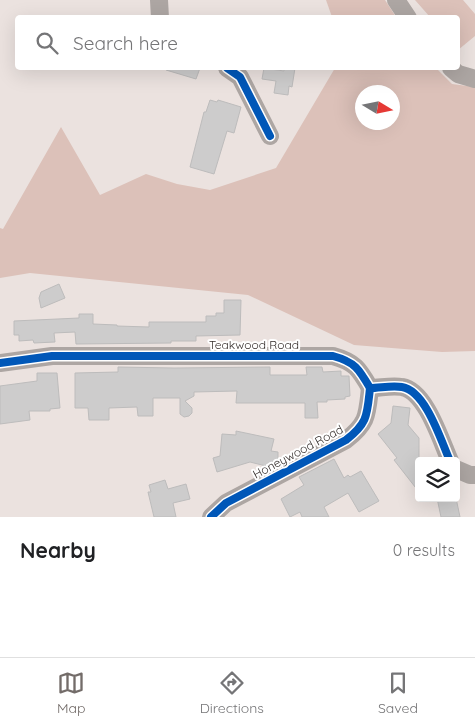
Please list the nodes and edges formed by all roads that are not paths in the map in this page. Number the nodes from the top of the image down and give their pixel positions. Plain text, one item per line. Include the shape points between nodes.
1 (159, 0) edge
2 (396, 0) edge
3 (160, 15) edge
4 (406, 15) edge
5 (230, 70) edge
6 (453, 70) edge
7 (475, 79) edge
8 (270, 136) dead end
9 (0, 363) edge
10 (370, 388) junction
11 (448, 457) edge
12 (460, 471) edge
13 (475, 475) edge
14 (211, 517) edge

1 - 3 street
2 - 4 street
5 - 8 street via 240,77
6 - 7 street
9 - 10 street, Teakwood Road via 52,356 333,356 349,361
10 - 11 street via 402,386 413,392 425,405
10 - 14 street, Honeywood Road via 367,417 359,430 346,440 226,503
12 - 13 street

